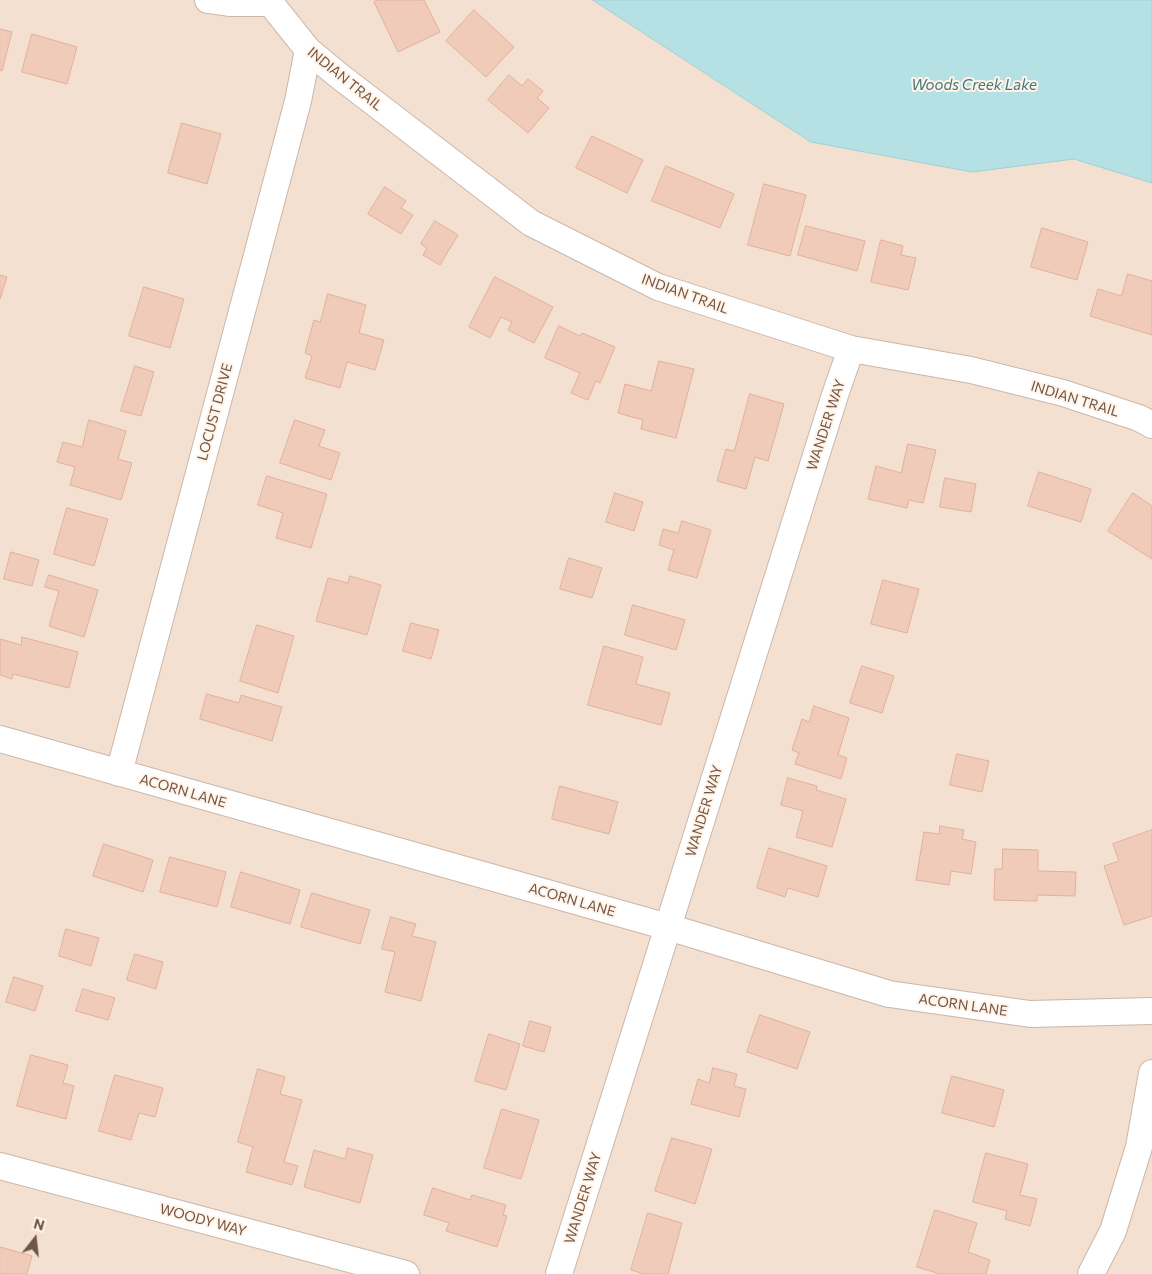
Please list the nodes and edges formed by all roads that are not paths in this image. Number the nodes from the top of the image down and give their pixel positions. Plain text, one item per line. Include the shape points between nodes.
1 (208, 0) edge
2 (269, 1) edge
3 (308, 50) junction
4 (852, 349) junction
5 (1152, 425) edge
6 (0, 739) edge
7 (119, 773) junction
8 (668, 927) junction
9 (1152, 1011) edge
10 (1152, 1073) edge
11 (0, 1166) edge
12 (406, 1274) edge
13 (559, 1274) edge
14 (1091, 1274) edge

1 - 2 street via 229,3
2 - 3 street, INDIAN TRAIL
3 - 4 street, INDIAN TRAIL via 531,223 658,287
3 - 7 street, LOCUST DRIVE via 298,101
4 - 5 street, INDIAN TRAIL via 980,372 1063,394
4 - 8 street, WANDER WAY
6 - 7 street, ACORN LANE
7 - 8 street, ACORN LANE
8 - 9 street, ACORN LANE via 889,994 1030,1014
8 - 13 street, WANDER WAY
10 - 14 street via 1139,1147 1113,1231
11 - 12 street, WOODY WAY

